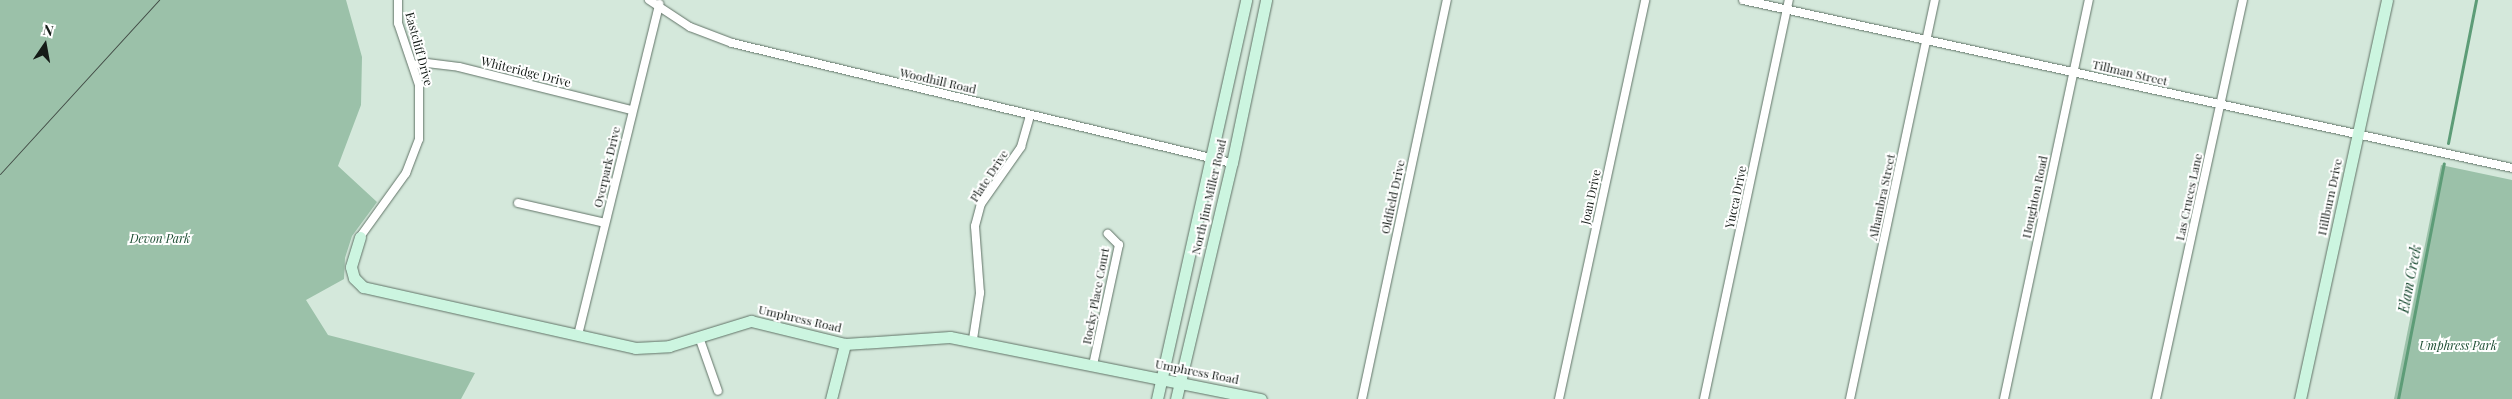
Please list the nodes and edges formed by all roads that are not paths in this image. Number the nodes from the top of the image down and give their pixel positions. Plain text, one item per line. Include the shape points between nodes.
1 (398, 0) edge
2 (648, 0) edge
3 (1246, 0) edge
4 (1266, 0) edge
5 (1447, 0) edge
6 (1645, 0) edge
7 (1743, 0) edge
8 (1789, 0) edge
9 (1936, 0) edge
10 (2089, 0) edge
11 (2242, 0) edge
12 (2387, 0) edge
13 (659, 4) junction
14 (1787, 10) junction
15 (1927, 40) junction
16 (414, 65) junction
17 (2074, 71) junction
18 (2220, 104) junction
19 (632, 110) junction
20 (1030, 115) junction
21 (2358, 135) junction
22 (1213, 158) junction
23 (1232, 163) junction
24 (2512, 166) edge
25 (518, 203) dead end
26 (605, 223) junction
27 (1108, 234) dead end
28 (360, 237) joint
29 (578, 335) junction
30 (699, 336) junction
31 (973, 339) junction
32 (845, 344) junction
33 (1093, 364) junction
34 (1162, 379) junction
35 (1180, 383) junction
36 (718, 391) dead end
37 (831, 399) edge
38 (1157, 399) edge
39 (1176, 399) edge
40 (1261, 399) edge
41 (1362, 399) edge
42 (1559, 399) edge
43 (1704, 399) edge
44 (1850, 399) edge
45 (2004, 399) edge
46 (2156, 399) edge
47 (2300, 399) edge

1 - 16 street, Eastcliff Drive via 398,23
2 - 13 street, Woodhill Road
3 - 22 street, North Jim Miller Road
4 - 23 street, North Jim Miller Road
5 - 41 street, Oldfield Drive
6 - 42 street, Joan Drive
7 - 14 street, Tillman Street
8 - 14 street, Yucca Drive
9 - 15 street, Alhambra Street
10 - 17 street, Houghton Road
11 - 18 street, Las Cruces Lane
12 - 21 street, Hillburn Drive
13 - 19 street, Overpark Drive
13 - 20 street, Woodhill Road via 690,28 708,36
14 - 15 street, Tillman Street
14 - 43 street, Yucca Drive
15 - 17 street, Tillman Street
15 - 44 street, Alhambra Street
16 - 19 street, Whiteridge Drive via 427,63 459,67
16 - 28 street, Eastcliff Drive via 421,109 415,154 406,173
17 - 18 street, Tillman Street
17 - 45 street, Houghton Road
18 - 21 street, Tillman Street
18 - 46 street, Las Cruces Lane
19 - 26 street, Overpark Drive
20 - 22 street, Woodhill Road
20 - 31 street, Plate Drive via 1021,147 981,204 975,226 980,293
21 - 24 street, Tillman Street
21 - 47 street, Hillburn Drive
22 - 23 street, Woodhill Road
22 - 34 street, North Jim Miller Road
23 - 35 street, North Jim Miller Road
25 - 26 street
26 - 29 street, Overpark Drive
27 - 33 street, Rocky Place Court via 1119,245
28 - 29 street, Umphress Road via 351,267 354,278 363,287
29 - 30 street, Umphress Road via 647,350
30 - 32 street, Umphress Road via 751,321
30 - 36 street
31 - 32 street, Umphress Road via 920,337
31 - 33 street, Umphress Road
32 - 37 street
33 - 34 street, Umphress Road
34 - 35 street, Umphress Road
34 - 38 street, North Jim Miller Road
35 - 39 street, North Jim Miller Road
35 - 40 street, Umphress Road

